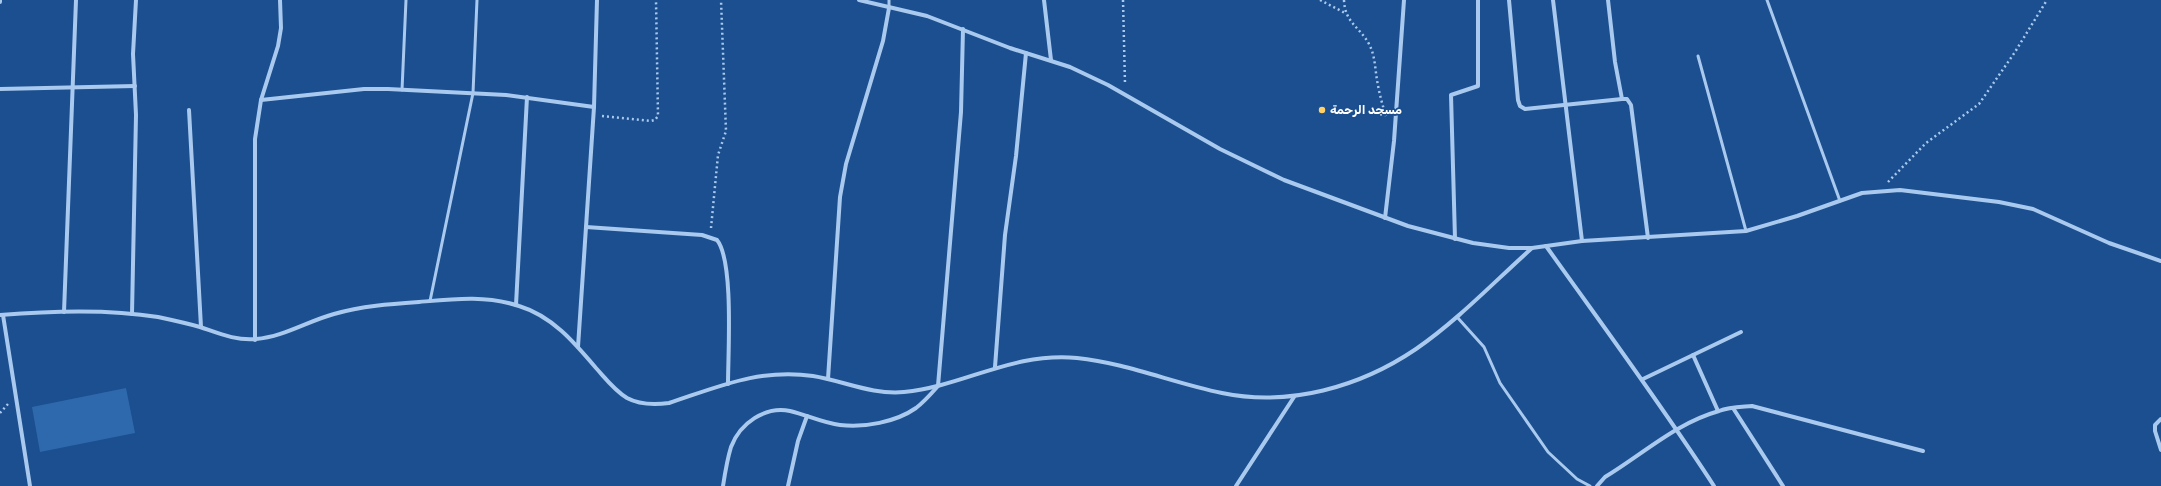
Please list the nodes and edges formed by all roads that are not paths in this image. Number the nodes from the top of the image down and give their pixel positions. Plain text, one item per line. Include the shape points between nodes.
1 (76, 0) edge
2 (136, 0) edge
3 (280, 0) edge
4 (406, 0) edge
5 (477, 0) edge
6 (597, 0) edge
7 (859, 0) edge
8 (889, 0) edge
9 (1044, 0) edge
10 (1404, 0) edge
11 (1478, 0) edge
12 (1508, 0) edge
13 (1553, 0) edge
14 (1608, 0) edge
15 (1767, 0) edge
16 (889, 8) junction
17 (963, 29) junction
18 (1026, 53) junction
19 (1698, 56) dead end
20 (1051, 60) junction
21 (74, 86) junction
22 (135, 86) junction
23 (0, 89) edge
24 (402, 90) junction
25 (473, 93) junction
26 (527, 97) junction
27 (1622, 99) junction
28 (261, 100) junction
29 (1565, 106) junction
30 (594, 107) junction
31 (189, 110) dead end
32 (1840, 201) junction
33 (1385, 218) junction
34 (586, 227) junction
35 (1746, 231) junction
36 (1648, 238) junction
37 (1455, 239) junction
38 (1582, 241) junction
39 (1546, 246) junction
40 (1532, 248) junction
41 (2161, 261) edge
42 (430, 301) junction
43 (516, 305) junction
44 (64, 312) junction
45 (132, 314) junction
46 (2, 315) edge
47 (1457, 317) junction
48 (200, 327) junction
49 (1741, 332) dead end
50 (255, 340) junction
51 (578, 348) junction
52 (1693, 355) junction
53 (995, 367) junction
54 (828, 379) junction
55 (1643, 379) junction
56 (728, 384) junction
57 (938, 386) junction
58 (1294, 397) junction
59 (1733, 408) junction
60 (1718, 411) junction
61 (808, 416) junction
62 (2161, 419) edge
63 (1677, 429) junction
64 (2161, 450) edge
65 (1923, 451) dead end
66 (30, 486) edge
67 (723, 486) edge
68 (788, 486) edge
69 (1236, 486) edge
70 (1590, 486) edge
71 (1597, 486) edge
72 (1714, 486) edge
73 (1783, 486) edge

1 - 21 street
2 - 22 street
3 - 28 street via 281,28 278,46
4 - 24 lane
5 - 25 lane
6 - 30 street
7 - 16 street
8 - 16 lane
9 - 20 street
10 - 33 street via 1394,141
11 - 37 street via 1478,86 1451,95
12 - 29 street via 1520,106 1525,109
13 - 29 street
14 - 27 street
15 - 32 lane
16 - 17 street via 927,16
16 - 54 street via 884,41 846,164 840,197
17 - 18 street
17 - 57 street via 961,112
18 - 20 street
18 - 53 street via 1005,235
19 - 35 lane
20 - 33 street via 1089,76 1252,165 1311,191
21 - 22 street
21 - 23 street
21 - 44 street
22 - 45 street
24 - 25 street
24 - 28 street via 364,89
25 - 26 street
25 - 42 lane
26 - 30 street
26 - 43 street
27 - 29 street
27 - 36 street via 1627,99 1630,105
28 - 50 street via 255,139
29 - 38 street
30 - 34 street
31 - 48 street
32 - 35 street
32 - 41 street via 1862,192 1881,190 1919,192 2022,206 2049,215 2109,243
33 - 37 street
34 - 51 street
34 - 56 street via 711,237 719,243 727,284
35 - 36 street
36 - 38 street
37 - 40 street via 1491,246
38 - 39 street
39 - 40 street
39 - 55 street
40 - 47 street
42 - 43 street via 478,298
42 - 50 street via 353,310 314,320 282,334
43 - 51 street via 546,319
44 - 45 street
44 - 46 street
45 - 48 street
46 - 66 street
47 - 58 street via 1416,349 1393,363 1345,384
47 - 70 lane via 1484,347 1500,383 1548,452 1577,479
48 - 50 street via 238,339
49 - 52 street
51 - 56 street via 617,391 641,403 669,403
52 - 55 street
52 - 60 street
53 - 57 street
53 - 58 street via 1034,359 1074,358 1114,365 1222,393
54 - 56 street via 776,374 760,375
54 - 57 street via 882,392
55 - 63 street
57 - 61 street via 915,408 887,420 851,426 831,424
58 - 69 street
59 - 60 street
59 - 65 street via 1752,406
59 - 73 street
60 - 63 street
61 - 67 street via 770,410 751,420 732,446
61 - 68 street via 798,441
62 - 64 street via 2155,425
63 - 71 street via 1605,477
63 - 72 street

